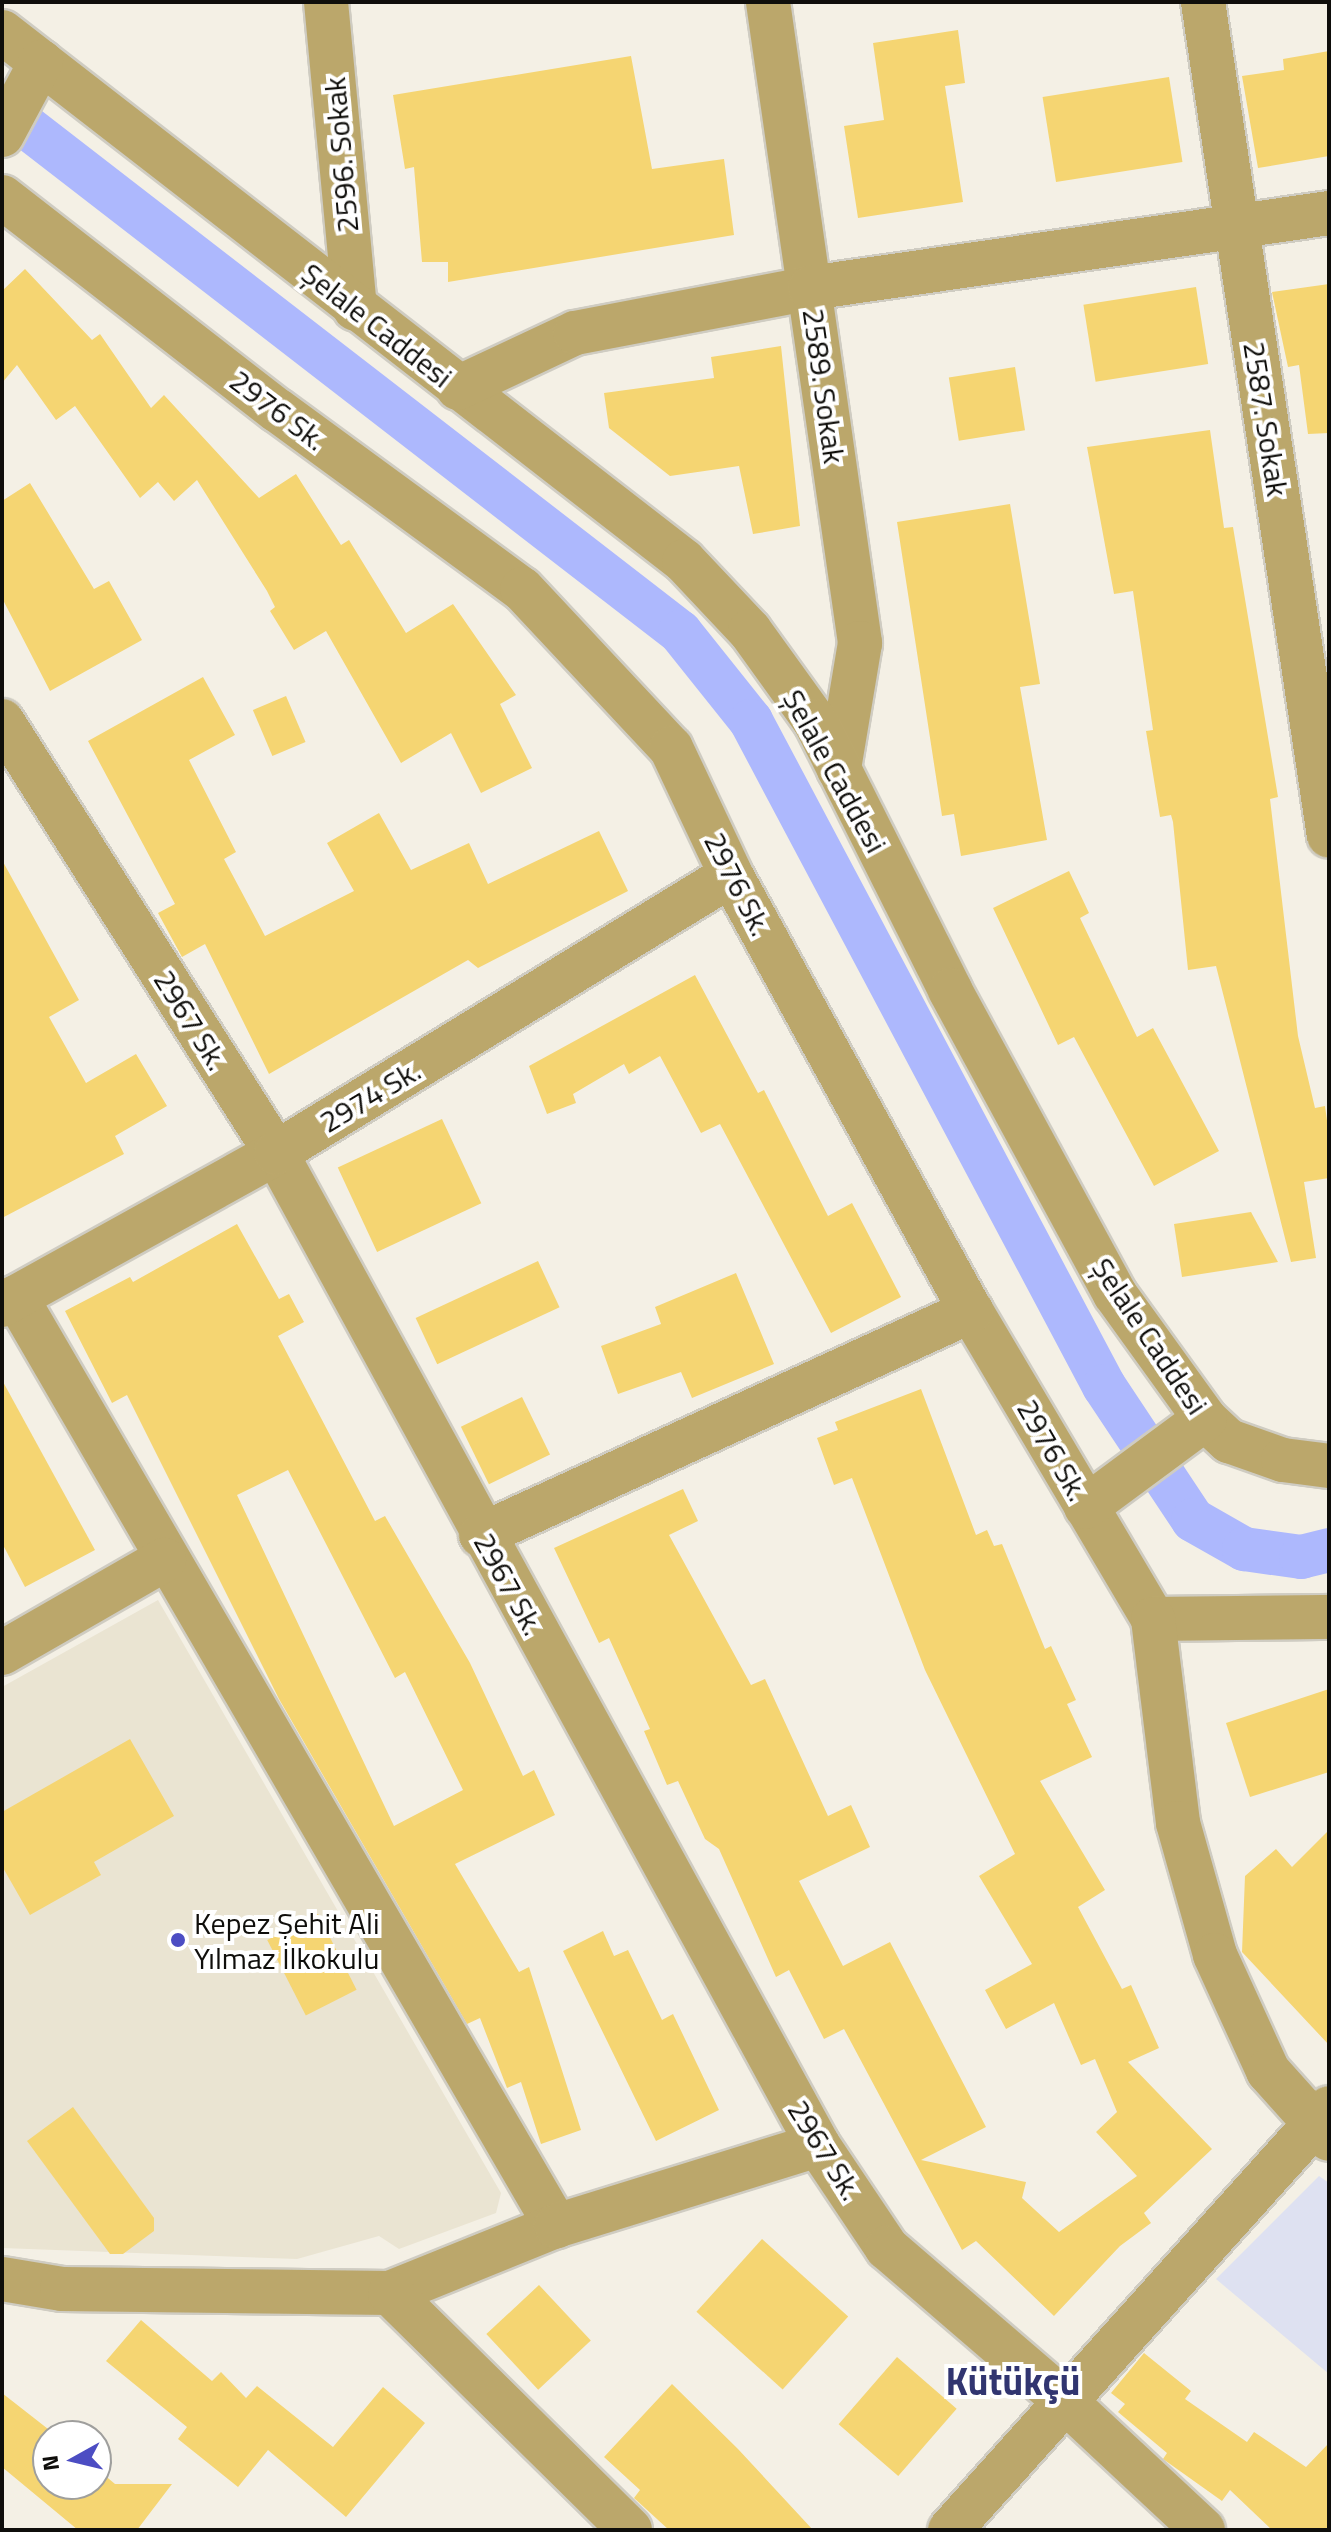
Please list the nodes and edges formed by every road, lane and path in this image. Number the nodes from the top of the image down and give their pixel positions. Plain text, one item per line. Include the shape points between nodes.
1 (326, 2) edge
2 (768, 2) edge
3 (1203, 2) edge
4 (2, 32) edge
5 (41, 62) junction
6 (2, 135) edge
7 (2, 197) edge
8 (1329, 213) edge
9 (1237, 229) junction
10 (810, 288) junction
11 (355, 309) junction
12 (458, 388) junction
13 (2, 721) edge
14 (839, 769) junction
15 (1329, 836) edge
16 (731, 875) junction
17 (276, 1153) junction
18 (9, 1301) edge
19 (971, 1311) junction
20 (1205, 1419) junction
21 (1329, 1466) edge
22 (1099, 1497) junction
23 (481, 1535) junction
24 (164, 1560) junction
25 (1329, 1617) edge
26 (1153, 1619) junction
27 (2, 1653) edge
28 (1323, 2124) edge
29 (818, 2145) junction
30 (556, 2226) junction
31 (2, 2279) edge
32 (390, 2293) junction
33 (1067, 2403) junction
34 (630, 2530) edge
35 (950, 2530) edge
36 (1203, 2530) edge

1 - 11 street, 2596. Sokak
2 - 10 street, 2589. Sokak
3 - 9 street, 2587. Sokak
4 - 5 street, Şelale Caddesi
5 - 6 street
5 - 11 street, Şelale Caddesi
7 - 16 street, 2976 Sk. via 277,410 522,589 671,748
8 - 9 street
9 - 10 street
9 - 15 street, 2587. Sokak
10 - 12 street via 575,333
10 - 14 street, 2589. Sokak via 860,643
11 - 12 street, Şelale Caddesi
12 - 14 street, Şelale Caddesi via 684,561 750,631 815,721
13 - 17 street, 2967 Sk.
14 - 20 street, Şelale Caddesi via 1115,1294
16 - 17 street, 2974 Sk.
16 - 19 street, 2976 Sk.
17 - 18 street, 2974 Sk.
17 - 23 street, 2967 Sk.
18 - 24 street
19 - 22 street, 2976 Sk.
19 - 23 street
20 - 21 street, Şelale Caddesi via 1229,1441 1283,1460
20 - 22 street
22 - 26 street, 2976 Sk.
23 - 29 street, 2967 Sk.
24 - 27 street
24 - 30 street
25 - 26 street
26 - 28 street via 1178,1823 1215,1955 1268,2071
28 - 33 street
29 - 30 street
29 - 33 street, 2967 Sk. via 887,2248
30 - 32 street
31 - 32 street via 62,2289
32 - 34 street
33 - 35 street
33 - 36 street, 2967 Sk.

